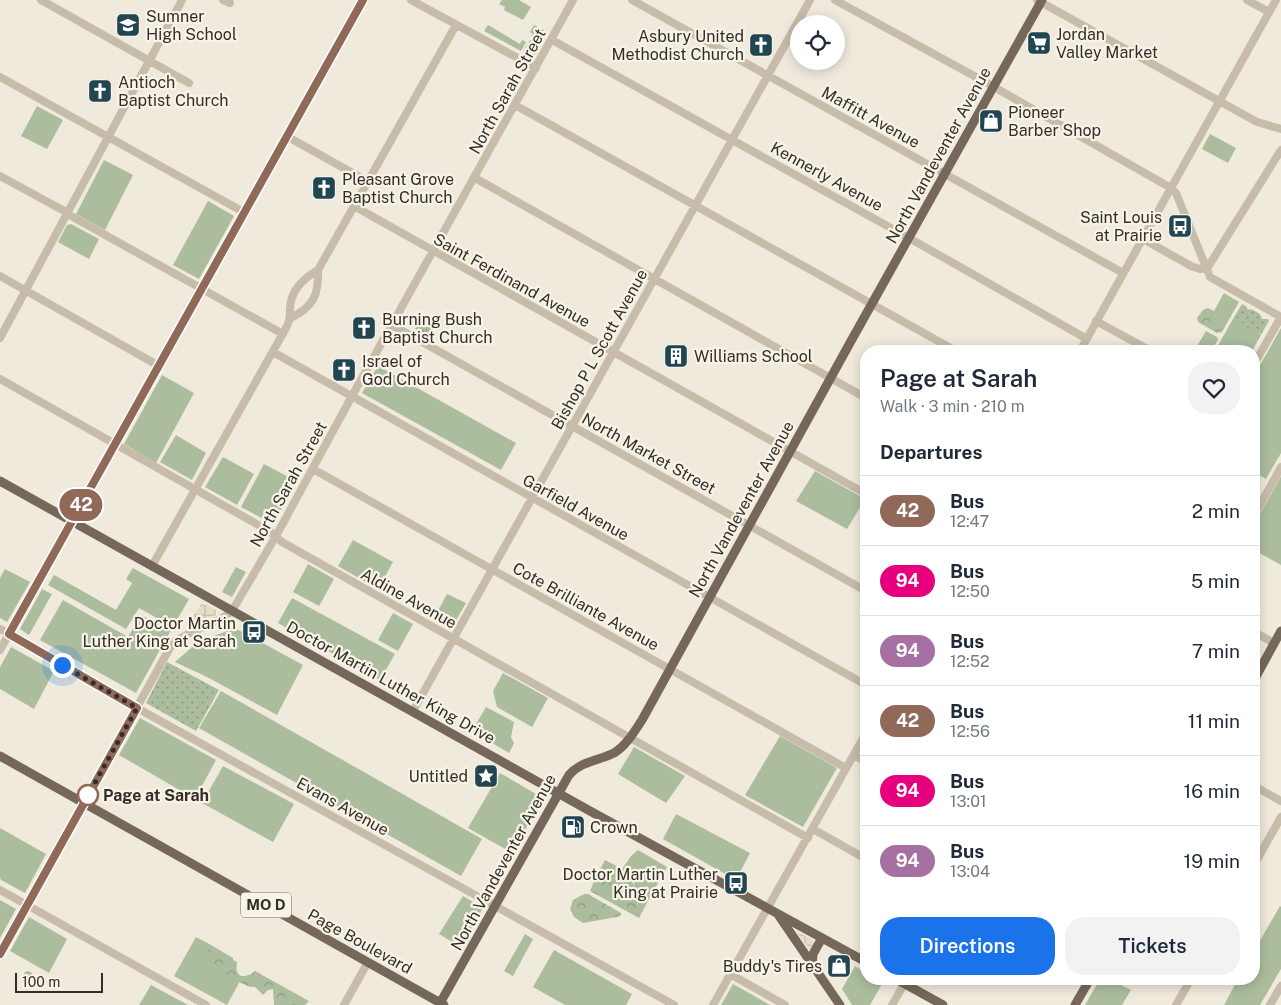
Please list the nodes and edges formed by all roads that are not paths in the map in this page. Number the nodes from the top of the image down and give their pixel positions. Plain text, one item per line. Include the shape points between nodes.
1 (41, 0) edge
2 (182, 0) edge
3 (363, 0) edge
4 (411, 0) edge
5 (573, 0) edge
6 (632, 0) edge
7 (810, 0) edge
8 (834, 0) edge
9 (1247, 0) edge
10 (1276, 0) edge
11 (1040, 1) edge
12 (1269, 12) junction
13 (456, 25) junction
14 (552, 40) junction
15 (149, 60) junction
16 (536, 68) junction
17 (766, 76) junction
18 (0, 77) edge
19 (189, 83) dead end
20 (993, 87) junction
21 (1219, 101) junction
22 (515, 105) junction
23 (1281, 129) edge
24 (288, 136) junction
25 (108, 137) junction
26 (732, 138) junction
27 (1281, 150) edge
28 (945, 174) junction
29 (0, 176) edge
30 (475, 178) junction
31 (367, 182) junction
32 (1171, 188) junction
33 (695, 205) junction
34 (354, 206) junction
35 (238, 209) dead end
36 (71, 215) junction
37 (909, 238) junction
38 (1143, 239) junction
39 (433, 251) junction
40 (1206, 268) junction
41 (318, 270) junction
42 (1123, 273) junction
43 (0, 276) edge
44 (654, 279) junction
45 (201, 290) junction
46 (26, 291) junction
47 (872, 304) junction
48 (1281, 317) edge
49 (291, 318) junction
50 (1096, 321) junction
51 (392, 325) junction
52 (283, 334) junction
53 (0, 338) edge
54 (1087, 339) junction
55 (945, 345) edge
56 (1084, 345) edge
57 (1140, 345) edge
58 (274, 352) junction
59 (613, 352) junction
60 (1260, 354) edge
61 (159, 366) junction
62 (831, 378) junction
63 (0, 379) edge
64 (860, 395) edge
65 (352, 396) junction
66 (572, 426) junction
67 (116, 444) junction
68 (790, 451) junction
69 (1281, 467) edge
70 (313, 469) junction
71 (0, 481) edge
72 (196, 490) junction
73 (860, 491) edge
74 (532, 498) junction
75 (1260, 505) edge
76 (72, 521) junction
77 (749, 525) junction
78 (276, 536) junction
79 (152, 566) junction
80 (491, 569) junction
81 (860, 588) edge
82 (709, 597) junction
83 (232, 611) junction
84 (0, 629) edge
85 (1281, 631) edge
86 (9, 634) junction
87 (1260, 635) edge
88 (453, 638) junction
89 (1274, 643) junction
90 (0, 650) edge
91 (669, 668) junction
92 (1260, 669) edge
93 (860, 682) edge
94 (137, 708) junction
95 (412, 711) junction
96 (630, 738) junction
97 (860, 744) edge
98 (854, 755) junction
99 (0, 756) edge
100 (860, 758) edge
101 (846, 768) junction
102 (1260, 789) edge
103 (557, 793) junction
104 (1281, 801) edge
105 (84, 803) junction
106 (1281, 816) edge
107 (813, 829) junction
108 (808, 838) junction
109 (1260, 854) edge
110 (860, 856) edge
111 (0, 890) edge
112 (28, 906) junction
113 (495, 906) junction
114 (767, 908) junction
115 (777, 914) junction
116 (822, 938) junction
117 (0, 954) edge
118 (860, 959) edge
119 (368, 962) junction
120 (812, 965) junction
121 (730, 974) junction
122 (904, 985) edge
123 (912, 985) edge
124 (1086, 985) edge
125 (1187, 985) edge
126 (1281, 986) edge
127 (441, 1004) edge
128 (206, 1005) edge
129 (344, 1005) edge
130 (674, 1005) edge
131 (713, 1005) edge
132 (785, 1005) edge
133 (840, 1005) edge
134 (892, 1005) edge
135 (943, 1005) edge
136 (1075, 1005) edge
137 (1176, 1005) edge
138 (1270, 1005) edge

1 - 15 street
2 - 15 street
3 - 24 street
4 - 13 street
5 - 14 street, North Sarah Street
6 - 17 street, Maffitt Avenue
7 - 17 street, Bishop P L Scott Avenue
8 - 20 street
9 - 12 street
10 - 12 street
11 - 20 main road, North Vandeventer Avenue
11 - 21 street
12 - 21 street
13 - 16 street
13 - 31 street
14 - 16 street, North Sarah Street
14 - 26 street, Kennerly Avenue
15 - 19 street
15 - 25 street
16 - 22 street, North Sarah Street
17 - 26 street, Bishop P L Scott Avenue
17 - 28 street, Maffitt Avenue
18 - 25 street
20 - 28 main road, North Vandeventer Avenue
20 - 32 street
21 - 23 street via 1257,122
21 - 32 street
22 - 30 street, North Sarah Street
22 - 33 street
24 - 31 street
24 - 45 street
25 - 35 street
25 - 36 street
26 - 33 street, Bishop P L Scott Avenue
26 - 37 street, Kennerly Avenue
27 - 40 street
28 - 37 main road, North Vandeventer Avenue
28 - 42 street, Maffitt Avenue
29 - 36 street
30 - 39 street, North Sarah Street
30 - 44 street
31 - 34 street
32 - 38 street
32 - 40 street via 1176,193
33 - 44 street, Bishop P L Scott Avenue
33 - 47 street
34 - 39 street, Saint Ferdinand Avenue
34 - 41 street
36 - 45 street
36 - 46 street
37 - 47 main road, North Vandeventer Avenue
37 - 54 street, Kennerly Avenue
38 - 40 street via 1191,266
38 - 42 street
39 - 51 street, North Sarah Street
39 - 59 street, Saint Ferdinand Avenue
40 - 48 street via 1212,278
41 - 49 street via 295,289
41 - 49 street via 319,283 314,300
42 - 50 street
43 - 46 street
44 - 59 street, Bishop P L Scott Avenue
44 - 62 street
45 - 52 street
45 - 61 street
46 - 53 street
46 - 61 street
47 - 55 street
47 - 62 main road, North Vandeventer Avenue
48 - 60 street
49 - 52 street
50 - 54 street
50 - 57 street
51 - 65 street, North Sarah Street
51 - 66 street, North Market Street
52 - 58 street
54 - 56 street
58 - 65 street, Garfield Avenue
58 - 72 street
59 - 66 street, Bishop P L Scott Avenue
59 - 68 street, Saint Ferdinand Avenue
61 - 67 street
62 - 64 street
62 - 68 main road, North Vandeventer Avenue
63 - 67 street, Aldine Avenue
65 - 70 street, North Sarah Street
65 - 74 street, Garfield Avenue
66 - 74 street, Bishop P L Scott Avenue
66 - 77 street, North Market Street
67 - 72 street, Aldine Avenue
67 - 76 street
68 - 73 street, Saint Ferdinand Avenue
68 - 77 main road, North Vandeventer Avenue
69 - 75 street
70 - 78 street, North Sarah Street
70 - 80 street, Cote Brilliante Avenue
71 - 76 main road, Doctor Martin Luther King Drive
72 - 78 street, Aldine Avenue
72 - 79 street
74 - 80 street, Bishop P L Scott Avenue
74 - 82 street, Garfield Avenue
76 - 79 main road, Doctor Martin Luther King Drive
76 - 86 street
77 - 81 street, North Market Street
77 - 82 main road, North Vandeventer Avenue
78 - 83 street, North Sarah Street
78 - 88 street, Aldine Avenue
79 - 83 main road, Doctor Martin Luther King Drive
80 - 88 street, Bishop P L Scott Avenue
80 - 91 street, Cote Brilliante Avenue
82 - 91 main road, North Vandeventer Avenue
82 - 93 street, Garfield Avenue
83 - 94 street, North Sarah Street via 172,644
83 - 95 main road, Doctor Martin Luther King Drive
84 - 86 street, Evans Avenue
85 - 89 main road
86 - 90 street
86 - 94 street, Evans Avenue
87 - 89 street
88 - 95 street, Bishop P L Scott Avenue
88 - 96 street, Aldine Avenue
89 - 92 main road
91 - 96 main road, North Vandeventer Avenue
91 - 101 street, Cote Brilliante Avenue
94 - 105 street, North Sarah Street
94 - 113 street, Evans Avenue
95 - 103 main road, Doctor Martin Luther King Drive
96 - 103 main road, North Vandeventer Avenue via 616,752 573,770
96 - 108 street, Aldine Avenue
97 - 98 street
98 - 100 street
98 - 101 street
99 - 105 main road, Page Boulevard / MO D
101 - 107 street
102 - 104 street
103 - 113 main road, North Vandeventer Avenue
103 - 114 main road, Doctor Martin Luther King Drive
105 - 112 street, North Sarah Street
105 - 119 main road, Page Boulevard / MO D
106 - 109 street
107 - 108 street
107 - 110 street
108 - 114 street
111 - 112 street
112 - 117 street, North Sarah Street
112 - 128 street
113 - 127 main road, North Vandeventer Avenue
113 - 130 street, Evans Avenue
114 - 115 main road, Doctor Martin Luther King Drive
114 - 121 street
115 - 116 main road, Doctor Martin Luther King Drive
115 - 120 main road
116 - 118 main road, Doctor Martin Luther King Drive
116 - 120 main road via 813,954
119 - 127 main road, Page Boulevard / MO D
119 - 129 street
120 - 133 main road
121 - 131 street
121 - 132 street
122 - 134 street
123 - 135 main road
124 - 136 main road
125 - 137 street
126 - 138 street

